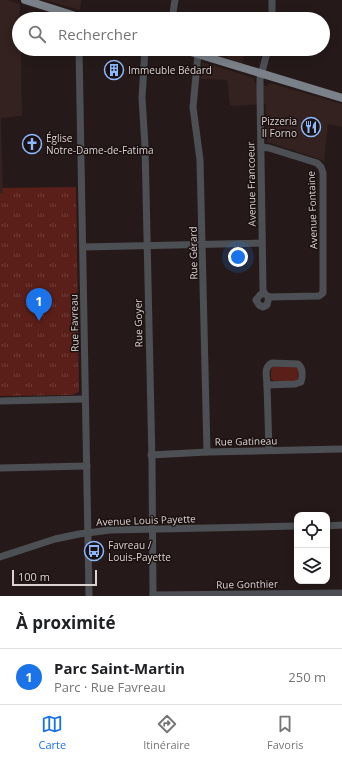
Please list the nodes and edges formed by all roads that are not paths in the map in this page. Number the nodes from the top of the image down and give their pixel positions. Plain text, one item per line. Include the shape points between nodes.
1 (25, 0) edge
2 (174, 0) edge
3 (272, 0) edge
4 (61, 12) edge
5 (173, 12) edge
6 (272, 12) edge
7 (79, 56) edge
8 (145, 56) edge
9 (198, 56) edge
10 (204, 56) edge
11 (266, 56) edge
12 (261, 74) junction
13 (342, 98) edge
14 (261, 147) junction
15 (262, 243) junction
16 (202, 244) junction
17 (147, 246) junction
18 (83, 247) junction
19 (267, 295) joint
20 (267, 385) junction
21 (85, 399) junction
22 (0, 401) edge
23 (342, 449) edge
24 (269, 450) junction
25 (208, 452) junction
26 (151, 455) junction
27 (87, 466) junction
28 (0, 468) edge
29 (342, 525) edge
30 (294, 526) edge
31 (330, 526) edge
32 (152, 528) junction
33 (88, 532) junction
34 (0, 557) edge
35 (342, 593) edge
36 (210, 595) edge
37 (271, 595) edge
38 (89, 596) edge
39 (153, 596) edge

1 - 4 main road
2 - 5 street
3 - 6 street
7 - 18 street, Rue Favreau
8 - 17 street, Rue Goyer via 142,98
9 - 16 street, Rue Gérard via 193,107 200,160
10 - 12 main road
11 - 12 street, Avenue Francoeur
12 - 13 main road
12 - 14 street, Avenue Francoeur
14 - 15 street, Avenue Francoeur
14 - 19 street, Avenue Fontaine via 317,163 321,167 323,177 323,293 319,296
15 - 16 street
15 - 19 street, Avenue Francoeur
16 - 17 street
16 - 25 street, Rue Gérard
17 - 18 street
17 - 26 street, Rue Goyer
18 - 21 street, Rue Favreau
20 - 20 street via 298,384 302,379 301,366 296,363 270,364 266,368
20 - 24 street
21 - 22 street
21 - 27 street, Rue Favreau
23 - 24 street, Rue Gatineau
24 - 25 street, Rue Gatineau
25 - 26 street, Rue Gatineau
26 - 32 street, Rue Goyer
27 - 28 street
27 - 33 street, Rue Favreau
29 - 31 street
30 - 32 street, Avenue Louis Payette
32 - 33 street, Avenue Louis Payette
32 - 39 street, Rue Goyer
33 - 34 street, Avenue Louis Payette via 49,540
33 - 38 street, Rue Favreau
35 - 37 street, Rue Gonthier
36 - 37 street, Rue Gonthier
36 - 39 street, Rue Gonthier

